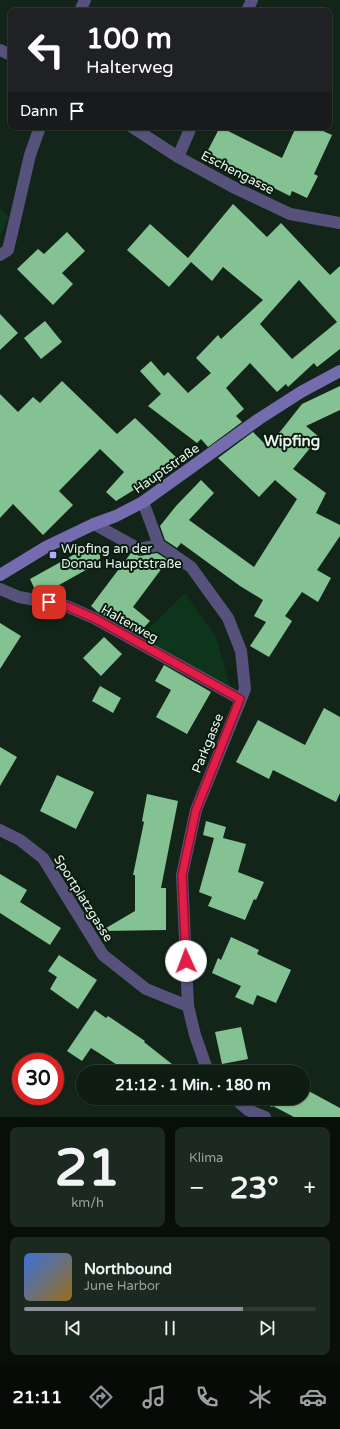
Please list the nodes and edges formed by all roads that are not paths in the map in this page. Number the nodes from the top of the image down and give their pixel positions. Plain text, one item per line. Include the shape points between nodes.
1 (39, 130) edge
2 (137, 130) edge
3 (190, 130) edge
4 (178, 157) junction
5 (340, 223) edge
6 (0, 255) edge
7 (340, 371) edge
8 (143, 502) junction
9 (94, 524) junction
10 (159, 545) junction
11 (0, 575) edge
12 (0, 589) edge
13 (240, 699) junction
14 (0, 830) edge
15 (188, 1006) junction
16 (206, 1065) edge
17 (242, 1105) edge
18 (265, 1117) edge

1 - 6 street via 30,155 8,250
2 - 4 street, Eschengasse
3 - 4 street
4 - 5 street, Eschengasse via 290,214
7 - 8 street, Hauptstraße via 259,419
8 - 9 street, Hauptstraße
8 - 10 street
9 - 10 street via 139,549
9 - 11 street, Hauptstraße via 46,547
10 - 13 street, Parkgasse via 191,567 228,618 241,651 245,689
12 - 13 street, Halterweg via 19,597 64,605 94,618
13 - 15 street, Parkgasse via 196,810 182,875
14 - 15 street, Sportplatzgasse via 20,840 43,858 103,955 146,989
15 - 16 street
17 - 18 street

